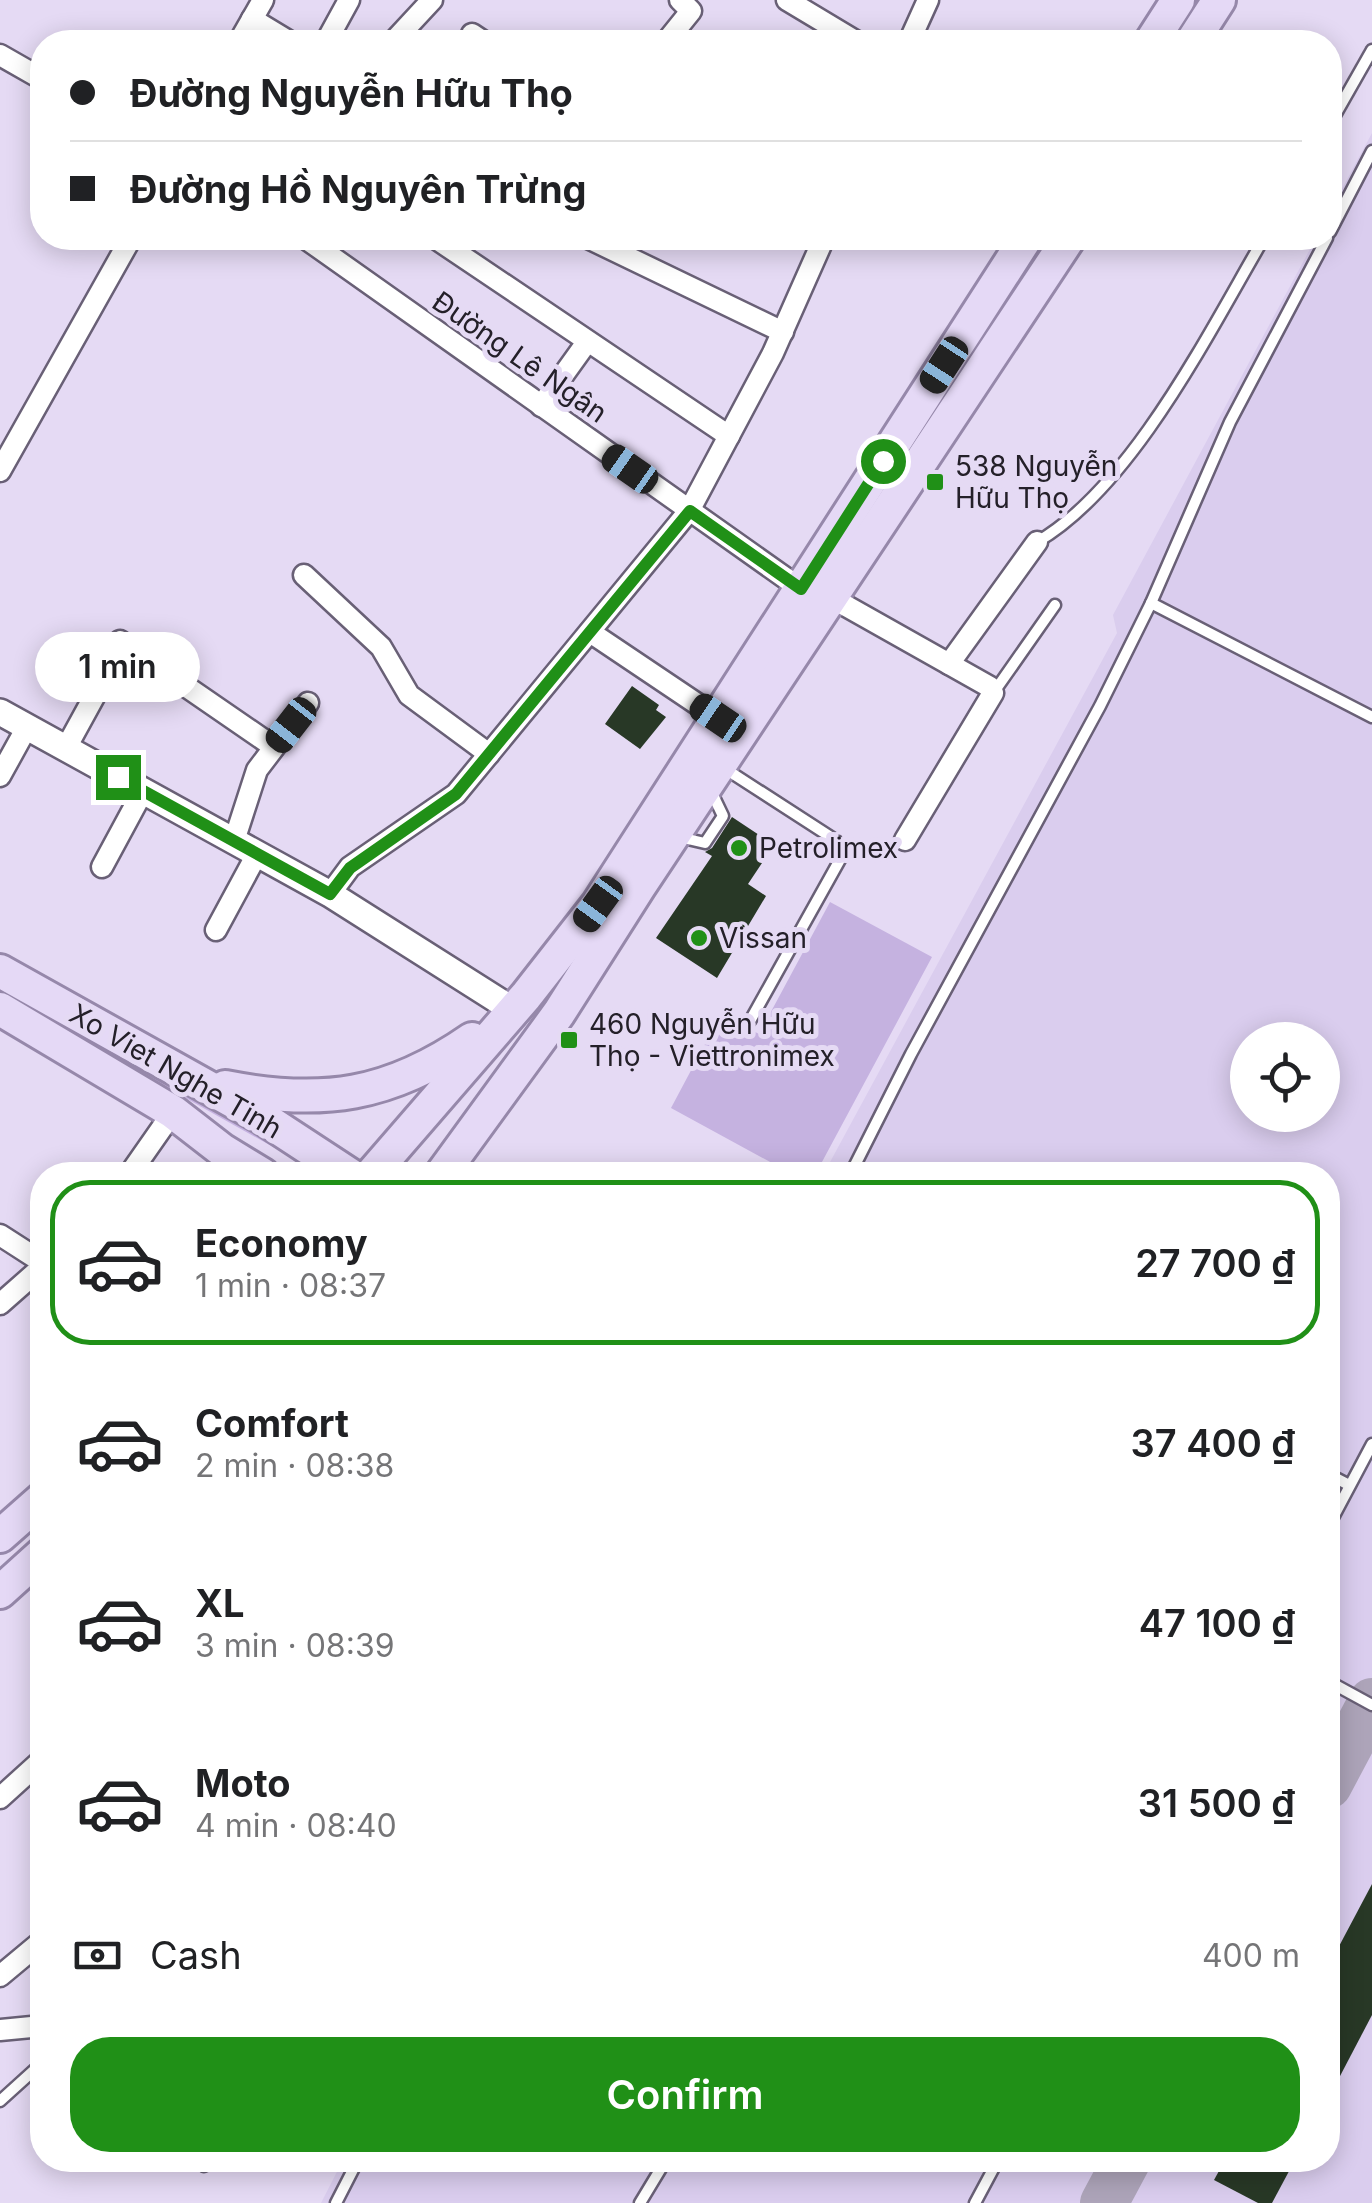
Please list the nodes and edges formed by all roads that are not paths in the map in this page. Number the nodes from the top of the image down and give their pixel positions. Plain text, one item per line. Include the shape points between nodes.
1 (262, 0) edge
2 (350, 0) edge
3 (432, 0) edge
4 (680, 0) edge
5 (787, 0) edge
6 (928, 0) edge
7 (1178, 0) edge
8 (1219, 0) edge
9 (252, 19) junction
10 (246, 30) edge
11 (270, 30) edge
12 (333, 30) edge
13 (403, 30) edge
14 (676, 30) edge
15 (837, 30) edge
16 (914, 30) edge
17 (1159, 30) edge
18 (1200, 30) edge
19 (1372, 50) edge
20 (0, 55) edge
21 (30, 72) edge
22 (1342, 103) edge
23 (1372, 151) edge
24 (1342, 210) edge
25 (124, 250) edge
26 (323, 250) edge
27 (453, 250) edge
28 (613, 250) edge
29 (819, 250) edge
30 (1019, 250) edge
31 (1060, 250) edge
32 (1257, 250) edge
33 (1321, 250) edge
34 (782, 332) junction
35 (587, 342) junction
36 (541, 406) junction
37 (729, 436) junction
38 (0, 470) edge
39 (690, 511) junction
40 (1036, 542) joint
41 (304, 575) dead end
42 (816, 594) junction
43 (1151, 603) junction
44 (1055, 605) dead end
45 (590, 632) junction
46 (120, 642) dead end
47 (949, 664) junction
48 (106, 675) dead end
49 (993, 693) junction
50 (308, 702) dead end
51 (0, 712) edge
52 (1372, 717) edge
53 (718, 718) junction
54 (27, 727) junction
55 (274, 747) junction
56 (66, 748) junction
57 (488, 754) junction
58 (714, 775) junction
59 (0, 776) edge
60 (144, 791) junction
61 (905, 840) dead end
62 (234, 841) junction
63 (257, 854) junction
64 (102, 867) dead end
65 (330, 894) junction
66 (216, 930) dead end
67 (0, 971) edge
68 (0, 1009) edge
69 (513, 1010) junction
70 (750, 1021) dead end
71 (196, 1082) junction
72 (173, 1112) junction
73 (480, 1123) junction
74 (139, 1162) edge
75 (209, 1162) edge
76 (242, 1162) edge
77 (330, 1162) edge
78 (382, 1162) edge
79 (450, 1162) edge
80 (471, 1162) edge
81 (857, 1162) edge
82 (0, 1236) edge
83 (30, 1256) edge
84 (30, 1275) edge
85 (0, 1304) edge
86 (1372, 1444) edge
87 (1340, 1480) edge
88 (1349, 1485) junction
89 (1340, 1503) edge
90 (30, 1510) edge
91 (0, 1536) edge
92 (30, 1565) edge
93 (0, 1592) edge
94 (1340, 1688) edge
95 (1372, 1705) edge
96 (30, 1771) edge
97 (0, 1798) edge
98 (30, 1952) edge
99 (0, 1976) edge
100 (30, 2027) edge
101 (0, 2030) edge
102 (30, 2074) edge
103 (0, 2100) edge
104 (352, 2172) edge
105 (659, 2172) edge
106 (992, 2172) edge
107 (336, 2203) edge
108 (640, 2203) edge
109 (975, 2203) edge

1 - 9 street
2 - 12 street
3 - 13 street
4 - 14 street via 691,11
5 - 15 street
6 - 16 street
7 - 17 main road
8 - 18 main road
9 - 10 street
9 - 11 street
19 - 22 lane
20 - 21 street
23 - 24 lane
25 - 38 street
26 - 36 street, Đường Lê Ngân
27 - 35 street
28 - 34 street
29 - 34 street
30 - 42 main road
31 - 42 main road
32 - 40 lane via 1135,448 1073,518
33 - 43 lane via 1230,422
34 - 37 street
35 - 36 street
35 - 37 street
36 - 39 street, Đường Lê Ngân
37 - 39 street
39 - 42 street, Đường Lê Ngân
39 - 45 street
40 - 47 street
41 - 57 street via 381,647 408,695
42 - 47 street, Đường Lê Ngân
42 - 53 main road
42 - 58 main road
43 - 52 lane
43 - 81 lane
44 - 49 lane
45 - 53 street
45 - 57 street
46 - 55 street
47 - 49 street, Đường Lê Ngân
48 - 56 street
49 - 61 street
50 - 55 street
51 - 54 street
53 - 69 main road via 598,904
54 - 56 street
54 - 59 street
55 - 62 street via 250,782
56 - 60 street
57 - 65 street via 456,794 350,868
58 - 70 lane via 820,829 842,850
58 - 73 main road
60 - 62 street
60 - 64 street
62 - 63 street
63 - 65 street
63 - 66 street
65 - 69 street
67 - 71 main road, Xo Viet Nghe Tinh
68 - 72 main road, Xo Viet Nghe Tinh
69 - 71 main road via 442,1060 383,1085 292,1098
69 - 78 main road
71 - 77 main road, Xo Viet Nghe Tinh
72 - 74 street
72 - 75 main road
72 - 76 main road, Xo Viet Nghe Tinh
73 - 79 main road
73 - 80 main road
82 - 83 street
84 - 85 street
86 - 88 lane
87 - 88 lane
88 - 89 lane
90 - 91 main road
92 - 93 main road
94 - 95 lane
96 - 97 street
98 - 99 street
100 - 101 street
102 - 103 lane
104 - 107 lane
105 - 108 lane
106 - 109 lane

